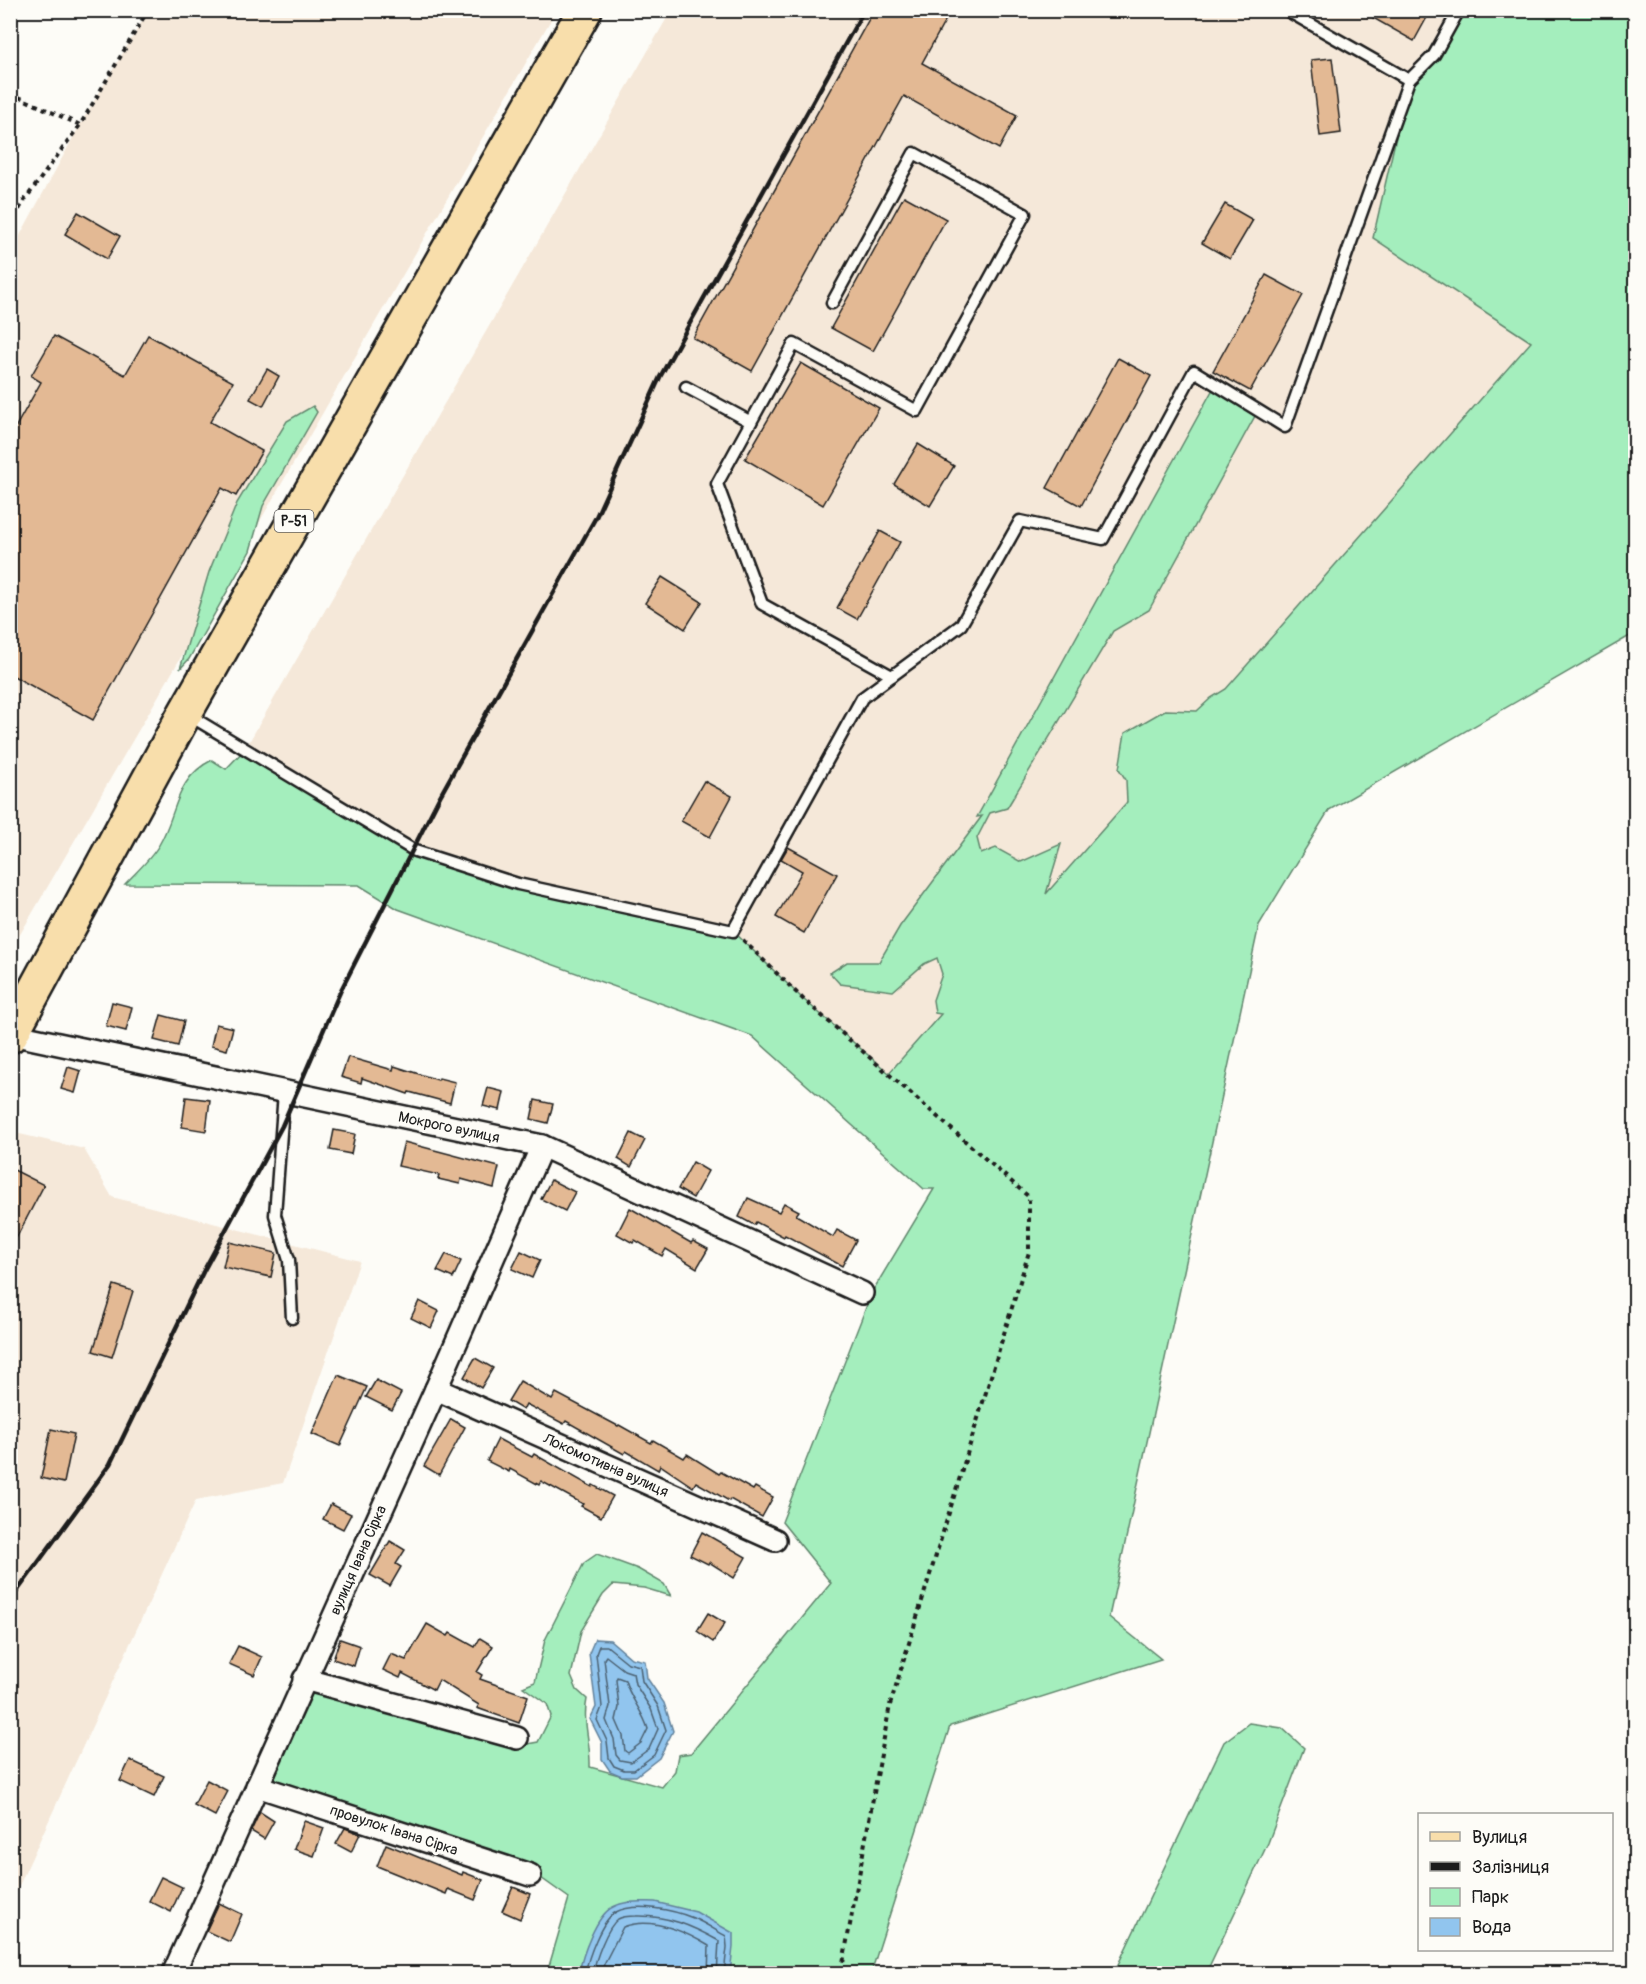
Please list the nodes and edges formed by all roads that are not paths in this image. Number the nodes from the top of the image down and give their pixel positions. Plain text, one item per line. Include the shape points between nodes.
1 (585, 10) edge
2 (1286, 10) edge
3 (1459, 10) edge
4 (1409, 80) junction
5 (832, 303) dead end
6 (686, 387) dead end
7 (751, 422) junction
8 (892, 676) junction
9 (185, 713) junction
10 (11, 1035) edge
11 (284, 1092) junction
12 (542, 1146) junction
13 (862, 1293) dead end
14 (292, 1318) dead end
15 (436, 1389) junction
16 (775, 1540) dead end
17 (304, 1679) junction
18 (517, 1738) dead end
19 (257, 1786) junction
20 (530, 1875) dead end
21 (173, 1974) edge

1 - 9 main road, Р-51
2 - 4 lane
3 - 4 lane via 1434,55
4 - 8 lane via 1285,427 1194,371 1103,538 1020,521 961,625
5 - 7 lane via 914,153 1025,214 917,411 794,344
6 - 7 lane
7 - 8 lane via 717,484 762,604
8 - 9 lane via 862,698 733,931 518,884 415,851
9 - 10 main road, Р-51
10 - 11 street, Мокрого вулиця
11 - 12 street, Мокрого вулиця
11 - 14 lane via 275,1215 289,1260
12 - 13 street, Мокрого вулиця
12 - 15 street, вулиця Івана Сірка
15 - 16 street, Локомотивна вулиця
15 - 17 street, вулиця Івана Сірка
17 - 18 street
17 - 19 street, вулиця Івана Сірка
19 - 20 street, провулок Івана Сірка
19 - 21 street, вулиця Івана Сірка

